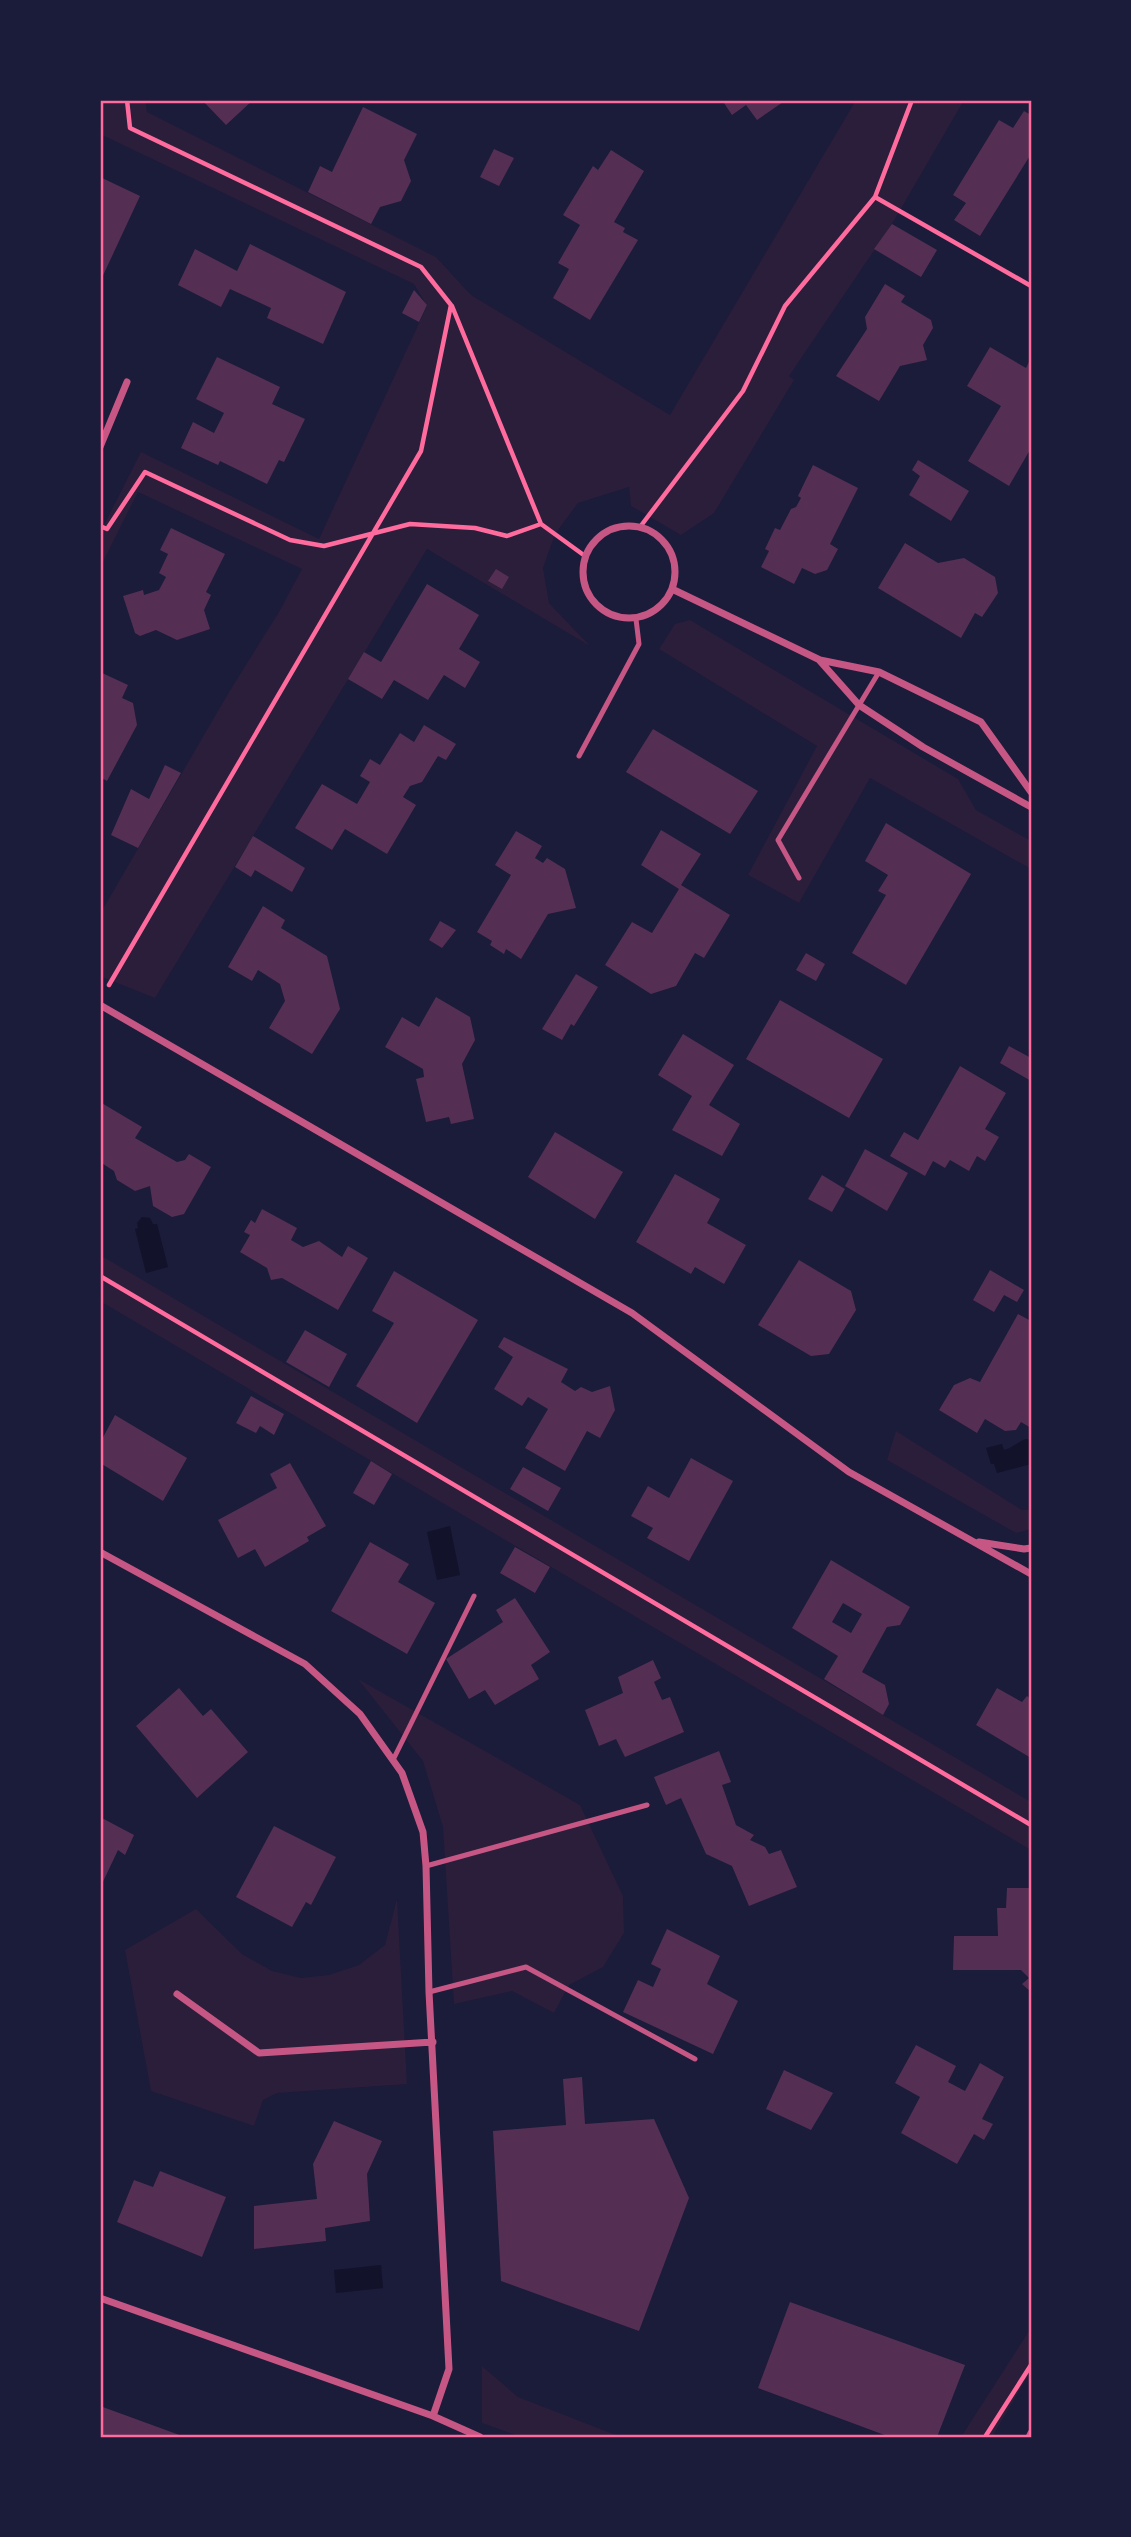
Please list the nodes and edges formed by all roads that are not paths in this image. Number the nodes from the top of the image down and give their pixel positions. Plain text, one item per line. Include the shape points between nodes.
1 (127, 382) dead end
2 (100, 447) edge
3 (672, 589) junction
4 (636, 619) junction
5 (820, 660) junction
6 (879, 673) junction
7 (859, 705) junction
8 (579, 755) dead end
9 (1031, 792) edge
10 (1031, 807) edge
11 (799, 878) dead end
12 (100, 1005) edge
13 (975, 1541) junction
14 (1031, 1548) edge
15 (100, 1552) edge
16 (1031, 1574) edge
17 (474, 1596) dead end
18 (393, 1760) junction
19 (647, 1805) dead end
20 (426, 1866) junction
21 (429, 1992) junction
22 (177, 1994) dead end
23 (433, 2042) junction
24 (695, 2059) dead end
25 (100, 2298) edge
26 (433, 2416) junction
27 (480, 2437) edge

1 - 2 street
3 - 4 street via 658,609
3 - 4 street via 675,566 669,548 657,535 626,526 596,539 585,556 583,580 592,602 612,616
3 - 5 street
4 - 8 lane via 639,644
5 - 6 street
5 - 7 street
6 - 7 lane
6 - 9 street via 981,722
7 - 10 street
7 - 11 lane via 778,840
12 - 13 street via 632,1313 849,1472
13 - 14 street
13 - 16 street
15 - 18 street via 305,1664 360,1714
17 - 18 lane
18 - 20 street via 423,1832
19 - 20 lane
20 - 21 street
21 - 23 street
21 - 24 lane via 526,1967
22 - 23 street via 259,2053
23 - 26 street via 449,2369
25 - 26 street
26 - 27 street

